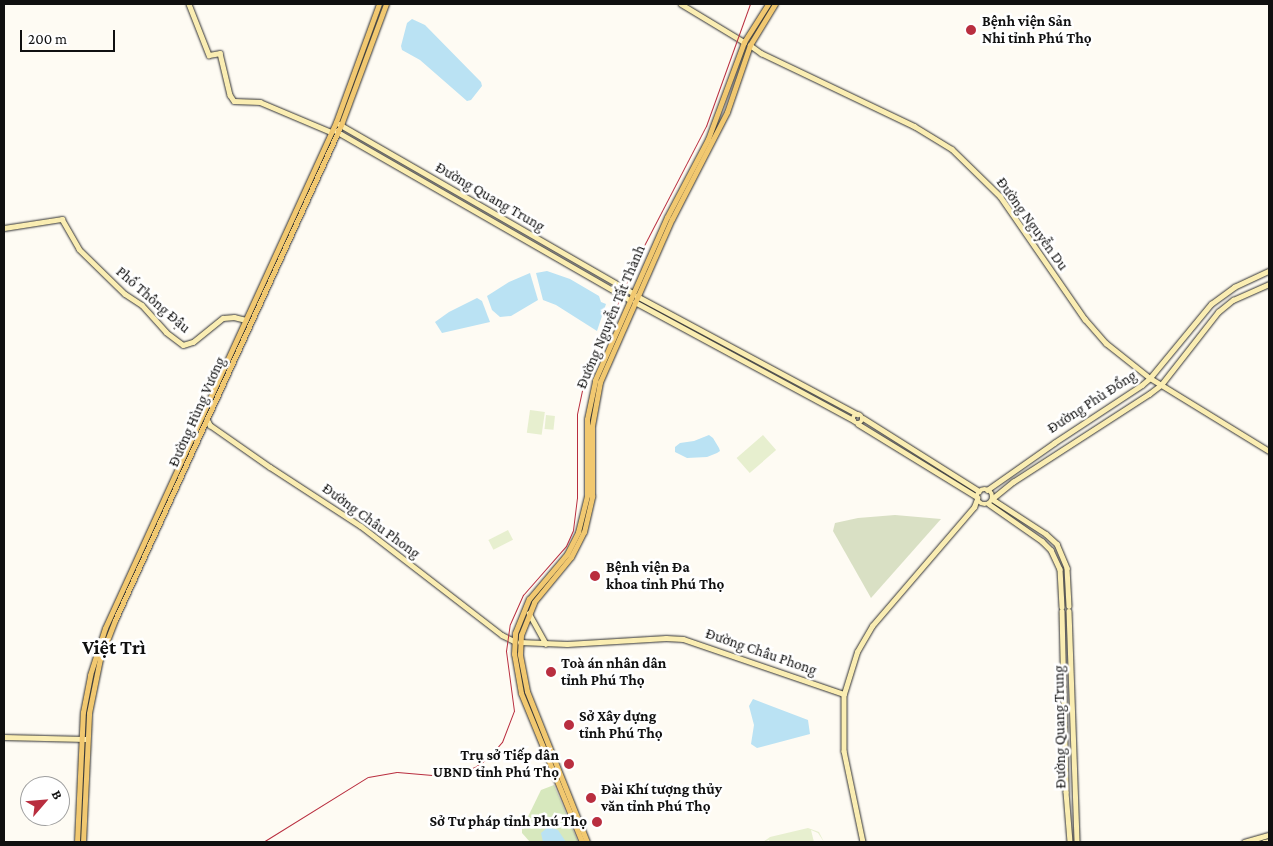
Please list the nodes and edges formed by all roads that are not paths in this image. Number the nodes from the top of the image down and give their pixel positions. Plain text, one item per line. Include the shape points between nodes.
1 (189, 4) edge
2 (379, 4) edge
3 (386, 4) edge
4 (681, 4) edge
5 (768, 4) edge
6 (775, 4) edge
7 (747, 44) junction
8 (728, 89) junction
9 (735, 92) junction
10 (344, 118) junction
11 (338, 124) junction
12 (349, 130) junction
13 (334, 131) junction
14 (4, 228) edge
15 (660, 239) junction
16 (272, 262) junction
17 (278, 265) junction
18 (1269, 271) edge
19 (1269, 284) edge
20 (635, 295) junction
21 (632, 301) junction
22 (664, 311) junction
23 (661, 317) junction
24 (246, 320) junction
25 (1150, 378) junction
26 (1161, 385) junction
27 (858, 414) junction
28 (863, 418) junction
29 (853, 420) junction
30 (207, 423) junction
31 (858, 424) junction
32 (1269, 451) edge
33 (987, 490) junction
34 (979, 491) junction
35 (977, 498) junction
36 (993, 498) junction
37 (981, 504) junction
38 (988, 504) junction
39 (974, 507) junction
40 (545, 583) junction
41 (1062, 609) junction
42 (1069, 609) junction
43 (529, 612) junction
44 (514, 641) junction
45 (520, 642) junction
46 (546, 644) junction
47 (844, 694) junction
48 (529, 707) junction
49 (4, 737) edge
50 (84, 739) junction
51 (1269, 836) edge
52 (1269, 841) edge
53 (77, 842) edge
54 (83, 842) edge
55 (582, 842) edge
56 (587, 842) edge
57 (863, 842) edge
58 (1070, 842) edge
59 (1077, 842) edge
60 (1244, 842) edge
61 (1264, 842) edge

1 - 13 main road, Đường Quang Trung via 209,55 220,53 234,101 260,102
2 - 11 main road, Đường Hùng Vương
3 - 10 main road, Đường Hùng Vương
4 - 7 main road, Đường Nguyễn Du
5 - 7 main road, Đường Nguyễn Tất Thành
6 - 7 main road, Đường Nguyễn Tất Thành
7 - 8 main road, Đường Nguyễn Tất Thành
7 - 9 main road, Đường Nguyễn Tất Thành
7 - 25 main road, Đường Nguyễn Du via 914,126 952,149 1000,196 1095,332 1122,358
8 - 9 main road
8 - 15 main road, Đường Nguyễn Tất Thành
9 - 15 main road, Đường Nguyễn Tất Thành via 713,142
10 - 11 main road, Đường Hùng Vương
10 - 12 main road
11 - 12 main road, Đường Quang Trung
11 - 13 main road, Đường Hùng Vương
12 - 20 main road, Đường Quang Trung
13 - 16 main road, Đường Hùng Vương
13 - 17 main road, Đường Hùng Vương
13 - 21 main road, Đường Quang Trung
14 - 24 main road, Phố Thông Đậu via 62,219 79,249 183,345 193,342 223,318
15 - 20 main road, Đường Nguyễn Tất Thành
16 - 17 main road
16 - 24 main road, Đường Hùng Vương
17 - 30 main road, Đường Hùng Vương
18 - 25 main road, Đường Phù Đổng via 1234,287 1211,304
19 - 26 main road, Đường Phù Đổng via 1233,300 1214,316
20 - 21 main road, Đường Nguyễn Tất Thành
20 - 22 main road, Đường Quang Trung
21 - 23 main road, Đường Quang Trung
21 - 40 main road, Đường Nguyễn Tất Thành via 595,380 589,402 587,495 578,532
22 - 23 main road
22 - 27 main road, Đường Quang Trung
23 - 29 main road, Đường Quang Trung
24 - 50 main road, Đường Hùng Vương via 105,628 90,675
25 - 26 main road, Đường Nguyễn Du
25 - 33 main road, Đường Phù Đổng
26 - 32 main road, Đường Nguyễn Du
26 - 36 main road, Đường Phù Đổng
27 - 28 main road, Đường Quang Trung
27 - 29 main road
28 - 31 main road
28 - 34 main road
29 - 31 main road, Đường Quang Trung
30 - 44 main road, Đường Châu Phong via 361,526
30 - 50 main road, Đường Hùng Vương via 110,631 95,676
31 - 35 main road
33 - 34 main road
33 - 36 main road
34 - 35 main road
35 - 37 main road
35 - 39 main road
36 - 38 main road
36 - 42 main road, Đường Quang Trung via 1056,544 1067,568
37 - 38 main road
37 - 39 main road
38 - 41 main road, Đường Quang Trung via 1042,540 1051,550 1060,570
39 - 47 main road via 872,626 857,652
40 - 43 main road, Đường Nguyễn Tất Thành
40 - 44 main road, Đường Nguyễn Tất Thành via 524,609
41 - 42 main road via 1066,613
41 - 58 main road, Đường Quang Trung
42 - 59 main road, Đường Quang Trung
43 - 45 main road, Đường Nguyễn Tất Thành
43 - 46 main road
44 - 48 main road, Đường Nguyễn Tất Thành via 517,673
45 - 46 main road, Đường Châu Phong
45 - 48 main road, Đường Nguyễn Tất Thành
46 - 47 main road, Đường Châu Phong via 683,639
47 - 57 main road via 844,751
48 - 55 main road, Đường Nguyễn Tất Thành
48 - 56 main road, Đường Nguyễn Tất Thành
49 - 50 main road
50 - 53 main road, Đường Hùng Vương
50 - 54 main road, Đường Hùng Vương
51 - 60 main road
52 - 61 main road

